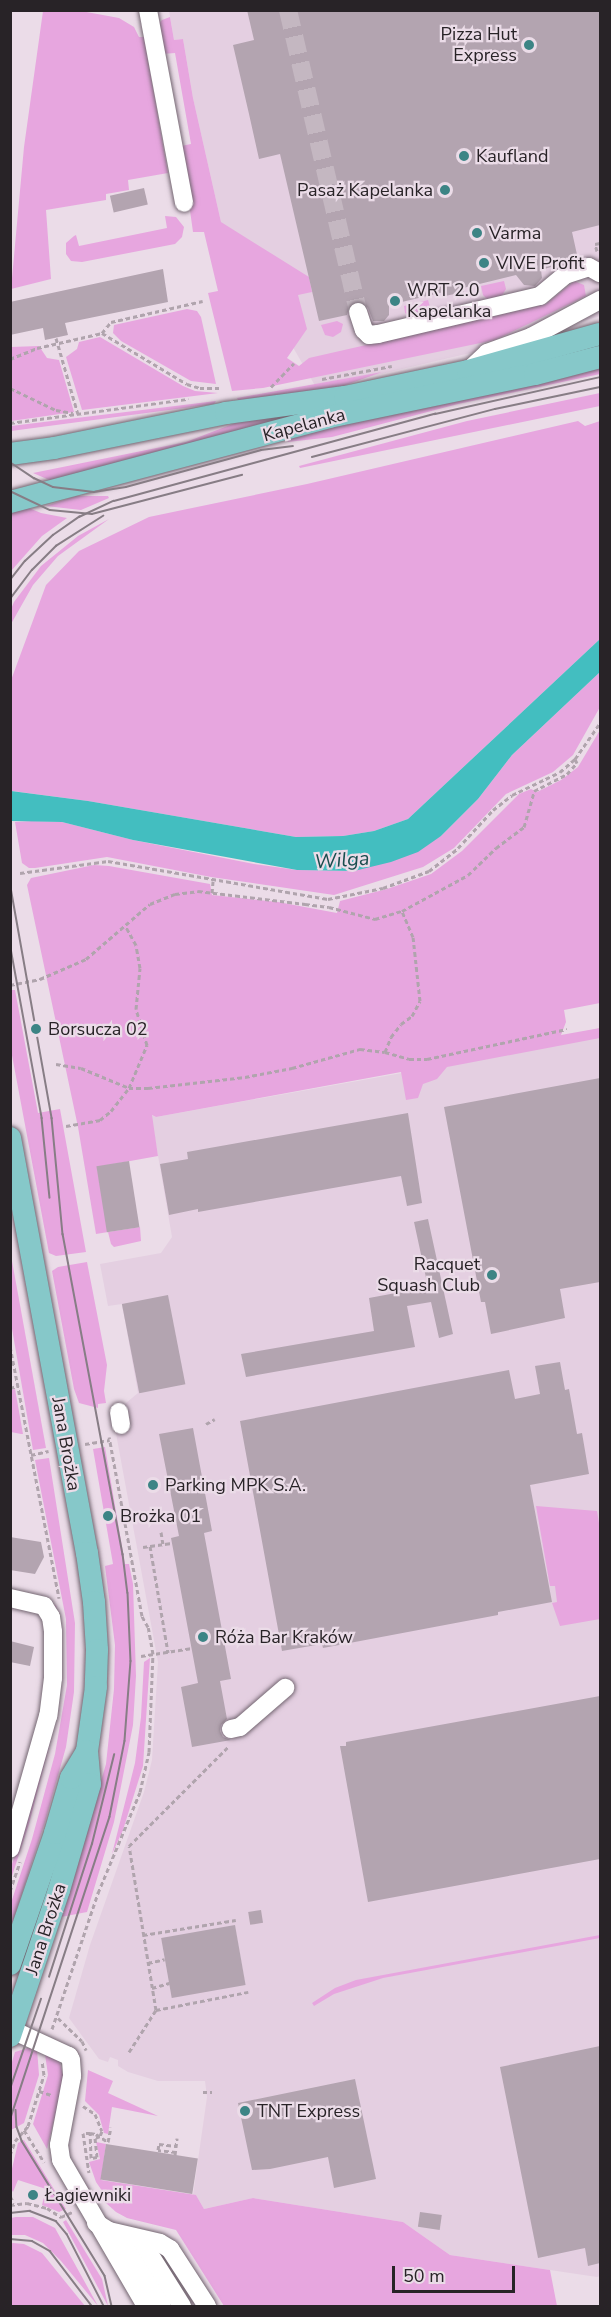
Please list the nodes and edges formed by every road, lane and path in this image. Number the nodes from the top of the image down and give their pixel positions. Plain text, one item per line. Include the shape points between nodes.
1 (148, 10) edge
2 (184, 203) dead end
3 (600, 243) edge
4 (596, 265) edge
5 (203, 301) dead end
6 (592, 304) edge
7 (358, 312) tunnel mouth
8 (102, 333) junction
9 (600, 334) edge
10 (56, 338) dead end
11 (58, 343) junction
12 (600, 357) edge
13 (10, 359) edge
14 (294, 363) dead end
15 (400, 364) dead end
16 (468, 371) junction
17 (317, 380) dead end
18 (10, 388) edge
19 (222, 388) dead end
20 (277, 388) dead end
21 (190, 399) dead end
22 (78, 414) junction
23 (10, 423) edge
24 (17, 451) edge
25 (10, 502) edge
26 (600, 723) edge
27 (575, 759) junction
28 (20, 873) dead end
29 (213, 881) junction
30 (212, 893) junction
31 (402, 911) junction
32 (126, 927) junction
33 (10, 985) edge
34 (567, 1029) dead end
35 (385, 1052) junction
36 (56, 1064) dead end
37 (129, 1088) junction
38 (66, 1126) dead end
39 (10, 1138) edge
40 (18, 1386) dead end
41 (10, 1388) edge
42 (215, 1419) dead end
43 (116, 1423) dead end
44 (206, 1424) dead end
45 (161, 1532) dead end
46 (172, 1543) dead end
47 (163, 1544) junction
48 (150, 1546) junction
49 (143, 1547) dead end
50 (10, 1598) edge
51 (192, 1648) dead end
52 (168, 1652) junction
53 (153, 1654) junction
54 (141, 1656) dead end
55 (285, 1688) dead end
56 (236, 1728) joint
57 (87, 1751) junction
58 (10, 1849) edge
59 (236, 1920) dead end
60 (143, 1935) junction
61 (13, 1950) edge
62 (165, 1959) dead end
63 (148, 1963) junction
64 (169, 1983) dead end
65 (152, 1988) junction
66 (248, 1992) dead end
67 (156, 2010) junction
68 (11, 2032) edge
69 (45, 2044) junction
70 (129, 2052) dead end
71 (77, 2055) junction
72 (203, 2092) dead end
73 (212, 2092) dead end
74 (83, 2106) dead end
75 (111, 2127) dead end
76 (90, 2133) junction
77 (100, 2136) junction
78 (177, 2138) dead end
79 (176, 2146) junction
80 (10, 2156) edge
81 (90, 2176) dead end
82 (10, 2196) edge
83 (12, 2204) edge
84 (74, 2211) dead end
85 (96, 2223) junction
86 (116, 2232) junction
87 (140, 2239) junction
88 (146, 2307) edge
89 (162, 2307) edge
90 (182, 2307) edge
91 (207, 2307) edge

1 - 2 street
3 - 4 path via 595,244
4 - 6 street
4 - 7 street via 565,275 540,296 369,335 361,326
5 - 8 path via 111,321
6 - 16 street via 531,337 487,353
8 - 11 path
8 - 19 path via 187,384
9 - 16 main road, Kapelanka
10 - 11 path
11 - 13 path
11 - 22 path
12 - 25 main road, Kapelanka via 329,417
14 - 20 path via 268,390
15 - 17 path
16 - 24 main road, Kapelanka via 345,397 226,412
18 - 22 path via 56,410
21 - 22 path
22 - 23 path
26 - 27 path
27 - 29 path via 560,772 512,795 429,871 383,888 328,899
27 - 31 path via 577,763 567,774 534,791 524,827 468,875
28 - 29 path via 108,861
29 - 30 path
30 - 31 path via 329,907 375,919
30 - 32 path via 198,891 164,897 150,904
31 - 35 path via 413,937 420,1001 412,1016 391,1036
32 - 33 path via 86,959 35,983
32 - 37 path via 136,945 140,968 136,1009 147,1045
34 - 35 path via 427,1059
35 - 37 path via 360,1049 292,1068 200,1084
36 - 37 path via 81,1068
37 - 38 path via 100,1120
39 - 57 main road, Jana Brożka via 94,1602 96,1688
40 - 41 path
42 - 44 path
43 - 53 path via 142,1616
45 - 47 path
46 - 47 path
47 - 48 path
48 - 49 path
48 - 52 path
50 - 58 street via 44,1606 51,1617 53,1632 48,1716
51 - 52 path
52 - 53 path
53 - 54 path
53 - 71 path via 147,1767 130,1821 107,1870 58,2018 82,2042
55 - 56 street
56 - 60 path via 240,1735 129,1846
57 - 61 main road, Jana Brożka via 71,1778
57 - 68 main road, Jana Brożka via 90,1784 78,1829
59 - 60 path
60 - 63 path
62 - 63 path
63 - 65 path
64 - 65 path
65 - 67 path
66 - 67 path
67 - 70 path
68 - 69 street
69 - 71 street
69 - 80 path via 41,2057 44,2075 28,2126 15,2141
71 - 85 street via 59,2150 63,2165
72 - 73 path
74 - 77 path via 91,2109 99,2120
75 - 77 path via 108,2142
76 - 77 path
76 - 77 path via 91,2158 97,2157 95,2138
76 - 81 path via 83,2133
78 - 79 path
79 - 79 path via 175,2153 158,2150 159,2144
82 - 83 path
83 - 84 path via 46,2208 61,2217
85 - 86 street
85 - 88 street
86 - 87 street
86 - 89 street
87 - 90 street
87 - 91 street via 170,2248

